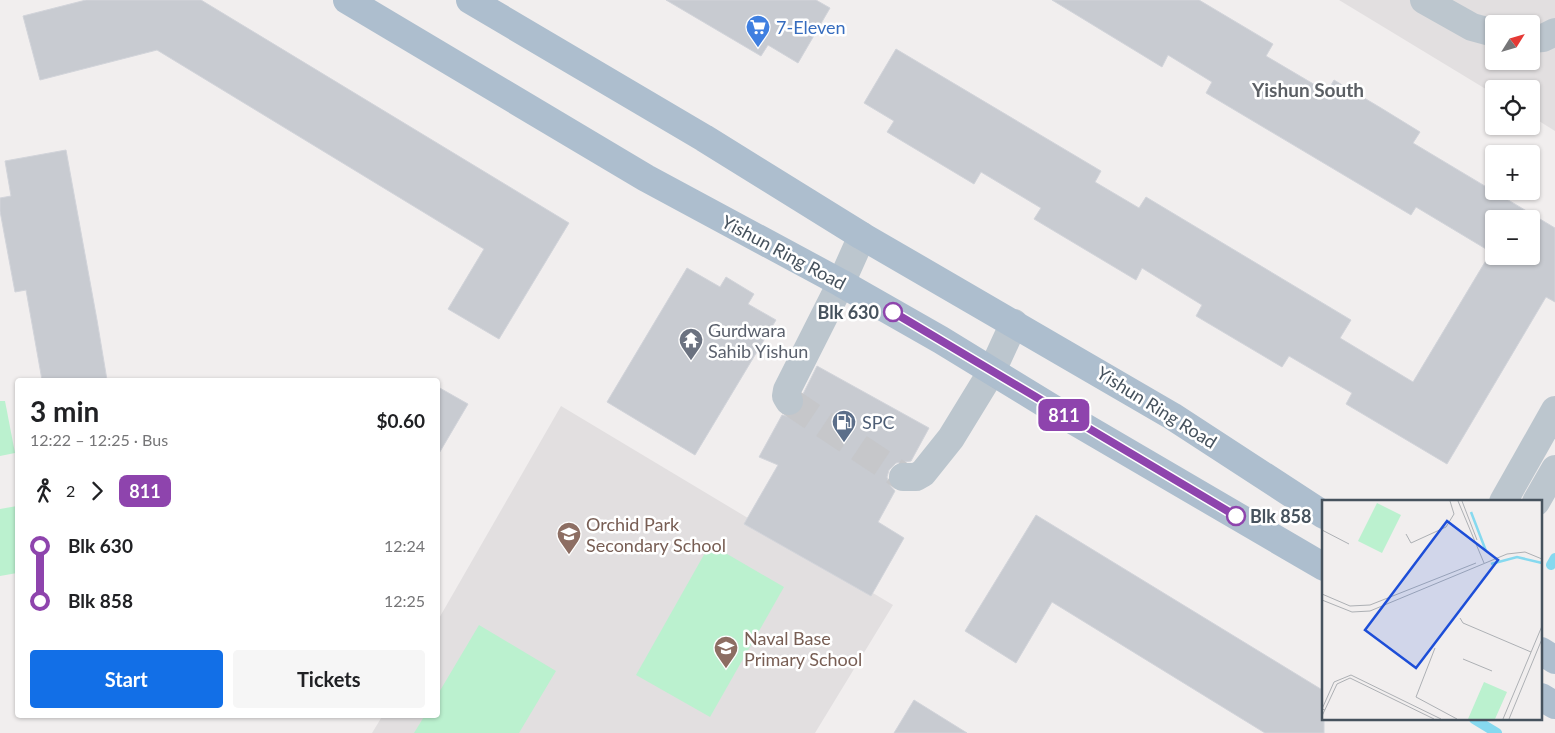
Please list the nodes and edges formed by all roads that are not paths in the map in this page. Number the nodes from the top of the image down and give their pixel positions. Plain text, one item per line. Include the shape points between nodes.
1 (347, 0) edge
2 (470, 0) edge
3 (1424, 0) edge
4 (1485, 30) edge
5 (1555, 32) edge
6 (1540, 38) edge
7 (862, 236) junction
8 (841, 283) junction
9 (1014, 323) junction
10 (992, 371) junction
11 (789, 401) dead end
12 (1555, 410) edge
13 (1555, 469) edge
14 (903, 477) dead end
15 (1503, 500) edge
16 (1537, 500) edge
17 (1322, 514) edge
18 (1322, 566) edge
19 (1542, 652) edge
20 (1555, 660) edge
21 (1542, 698) edge
22 (1555, 705) edge

1 - 8 main road, Yishun Ring Road via 646,178
2 - 7 main road, Yishun Ring Road
3 - 4 street
5 - 6 street
7 - 8 street
7 - 9 main road, Yishun Ring Road
8 - 10 main road, Yishun Ring Road
8 - 11 street via 787,390
9 - 10 street
9 - 17 main road, Yishun Ring Road via 1172,416
10 - 14 street via 951,438 923,473 916,477
10 - 18 main road, Yishun Ring Road
12 - 15 street
13 - 16 street
19 - 20 main road
21 - 22 main road

